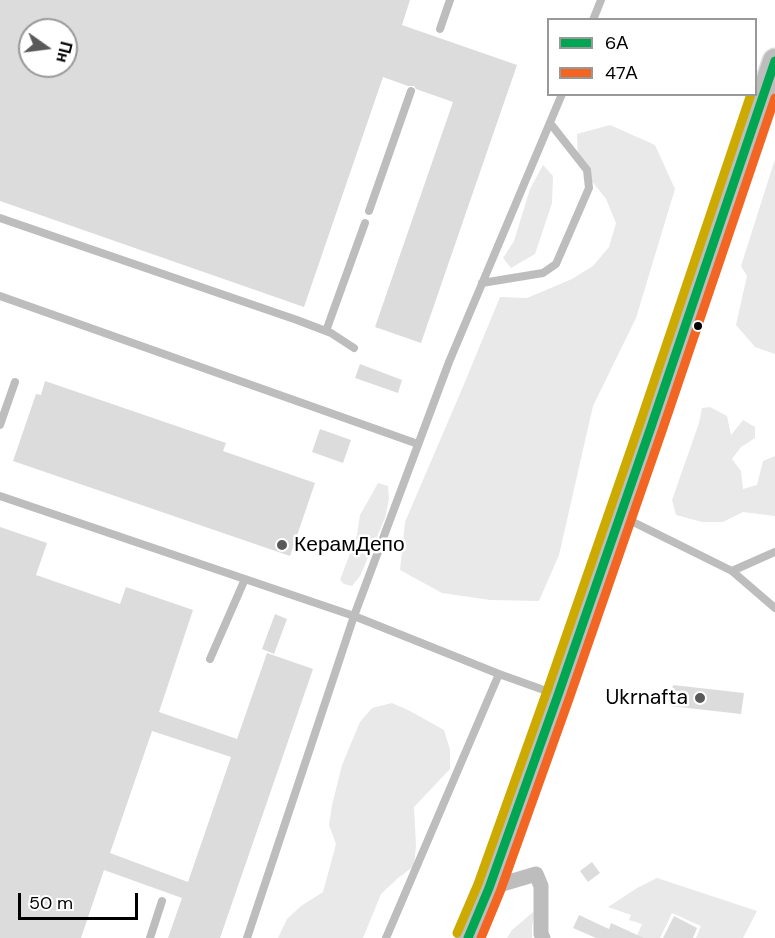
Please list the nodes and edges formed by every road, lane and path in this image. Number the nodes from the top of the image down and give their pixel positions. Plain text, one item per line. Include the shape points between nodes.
1 (450, 0) edge
2 (601, 0) edge
3 (594, 18) edge
4 (440, 29) dead end
5 (775, 61) edge
6 (411, 91) dead end
7 (561, 96) edge
8 (550, 123) junction
9 (369, 211) dead end
10 (0, 218) edge
11 (365, 223) dead end
12 (482, 283) junction
13 (0, 296) edge
14 (326, 331) junction
15 (354, 348) dead end
16 (15, 382) dead end
17 (0, 425) edge
18 (418, 444) junction
19 (0, 496) edge
20 (620, 516) junction
21 (775, 552) edge
22 (732, 571) junction
23 (245, 579) junction
24 (775, 608) edge
25 (354, 616) junction
26 (210, 660) dead end
27 (499, 674) junction
28 (558, 694) junction
29 (489, 888) junction
30 (162, 901) dead end
31 (150, 938) edge
32 (247, 938) edge
33 (386, 938) edge
34 (468, 938) edge
35 (543, 938) edge

1 - 4 lane
2 - 3 lane
5 - 20 main road
6 - 9 lane
7 - 8 lane
8 - 12 lane
8 - 12 lane via 587,170 589,188 556,264 543,273
10 - 14 lane
11 - 14 lane
12 - 18 lane
13 - 18 lane
14 - 15 lane
16 - 17 lane
18 - 25 lane
19 - 23 lane
20 - 22 lane
20 - 28 main road
21 - 22 lane
22 - 24 lane
23 - 25 lane
23 - 26 lane
25 - 27 lane
25 - 32 lane
27 - 28 lane
27 - 33 lane
28 - 29 main road
29 - 34 main road
29 - 35 street via 536,874 541,886
30 - 31 lane

